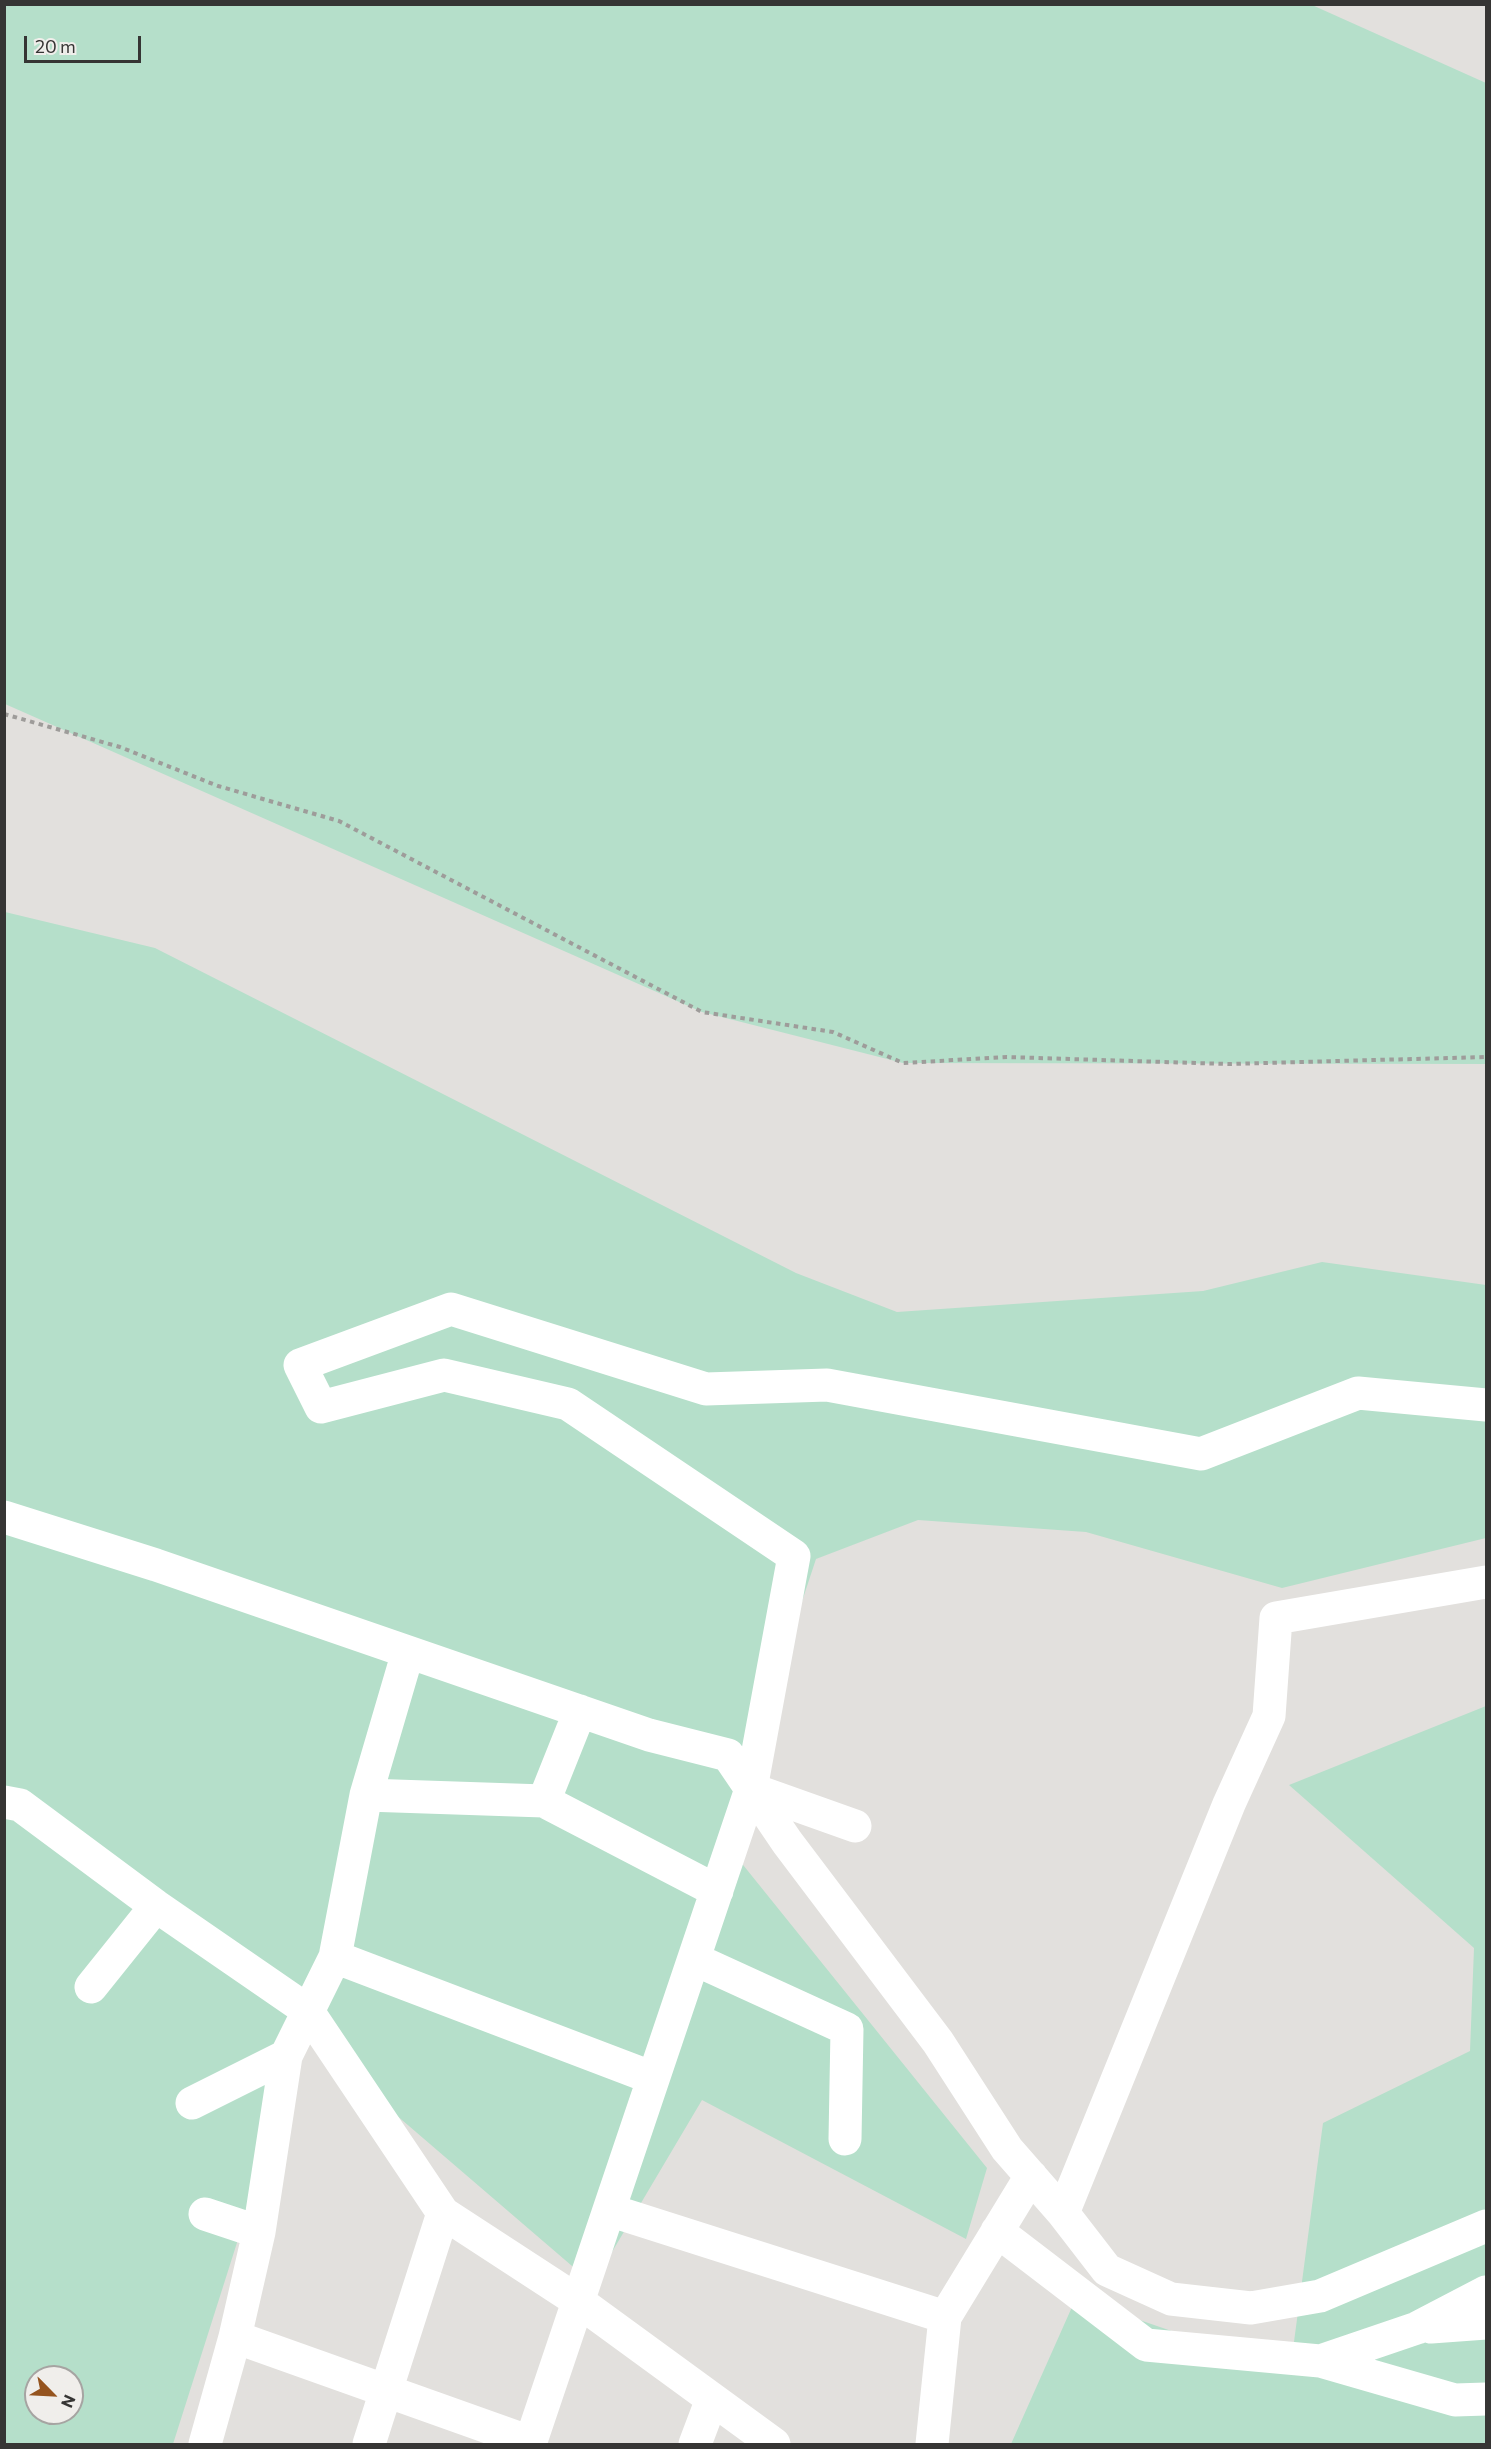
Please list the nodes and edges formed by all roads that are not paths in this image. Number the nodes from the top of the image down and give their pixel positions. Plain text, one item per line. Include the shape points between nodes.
1 (1486, 1405) edge
2 (4, 1517) edge
3 (1486, 1582) edge
4 (408, 1652) junction
5 (580, 1711) junction
6 (751, 1789) junction
7 (366, 1795) junction
8 (544, 1801) junction
9 (4, 1802) edge
10 (855, 1826) dead end
11 (717, 1891) junction
12 (156, 1906) junction
13 (335, 1957) junction
14 (694, 1959) junction
15 (91, 1987) dead end
16 (307, 2010) junction
17 (286, 2056) junction
18 (653, 2078) junction
19 (192, 2103) dead end
20 (845, 2139) dead end
21 (1030, 2176) junction
22 (609, 2210) junction
23 (443, 2213) junction
24 (1063, 2213) junction
25 (205, 2214) dead end
26 (1486, 2226) edge
27 (997, 2231) junction
28 (259, 2232) junction
29 (1486, 2292) edge
30 (578, 2301) junction
31 (945, 2317) junction
32 (1486, 2323) edge
33 (1417, 2328) junction
34 (235, 2337) junction
35 (1320, 2361) junction
36 (386, 2391) junction
37 (712, 2399) junction
38 (1486, 2399) edge
39 (530, 2443) edge
40 (205, 2445) edge
41 (369, 2445) edge
42 (695, 2445) edge
43 (774, 2445) edge
44 (932, 2445) edge

1 - 6 street via 1358,1393 1201,1454 827,1385 706,1389 451,1309 300,1365 321,1407 444,1375 568,1404 794,1556
2 - 4 street
3 - 24 street via 1276,1618 1269,1716 1229,1804
4 - 5 street
4 - 7 street
5 - 6 street via 649,1735 728,1755
5 - 8 street
6 - 10 street
6 - 11 street
6 - 21 street via 938,2042 1007,2149
7 - 8 street
7 - 13 street
8 - 11 street
9 - 12 street via 20,1805
11 - 14 street
12 - 15 street
12 - 16 street
13 - 16 street
13 - 18 street
14 - 18 street
14 - 20 street via 847,2030
16 - 17 street
16 - 23 street
17 - 19 street
17 - 28 street
18 - 22 street
21 - 24 street
21 - 27 street
22 - 30 street
22 - 31 street
23 - 30 street
23 - 36 street
24 - 26 street via 1107,2270 1171,2299 1251,2308 1320,2296
25 - 28 street
27 - 31 street
27 - 35 street via 1146,2345
28 - 34 street
29 - 33 street
30 - 37 street
30 - 39 street
31 - 44 street
32 - 33 street
33 - 35 street
34 - 36 street
34 - 40 street
35 - 38 street via 1455,2400
36 - 39 street
36 - 41 street
37 - 42 street
37 - 43 street

